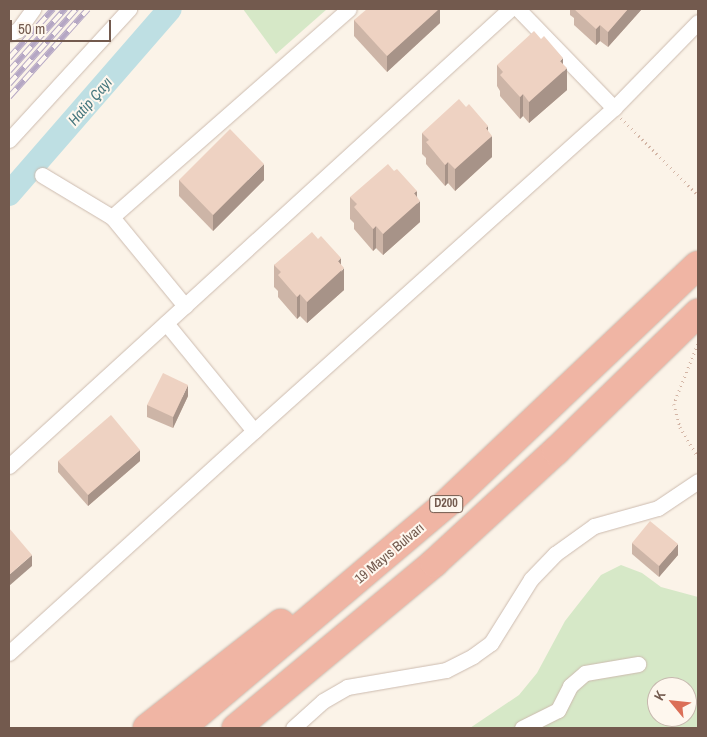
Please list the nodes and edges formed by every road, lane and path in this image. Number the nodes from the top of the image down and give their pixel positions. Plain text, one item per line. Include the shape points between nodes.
1 (33, 9) edge
2 (129, 9) edge
3 (348, 9) edge
4 (510, 9) edge
5 (518, 9) edge
6 (698, 22) edge
7 (9, 34) edge
8 (615, 111) junction
9 (9, 140) edge
10 (42, 175) dead end
11 (698, 195) edge
12 (112, 217) junction
13 (698, 265) edge
14 (185, 306) junction
15 (698, 313) edge
16 (166, 323) junction
17 (698, 344) edge
18 (254, 431) junction
19 (698, 457) edge
20 (9, 466) edge
21 (698, 481) edge
22 (446, 504) junction
23 (434, 563) junction
24 (9, 653) edge
25 (638, 664) dead end
26 (146, 728) edge
27 (181, 728) edge
28 (236, 728) edge
29 (265, 728) edge
30 (292, 728) edge
31 (522, 728) edge

1 - 7 street via 18,30
2 - 9 street
3 - 12 street
4 - 14 street
5 - 8 street
6 - 8 street
8 - 11 path
8 - 18 street
10 - 12 street
12 - 14 street
13 - 22 highway, 19 Mayıs Bulvarı / D200
14 - 16 street
15 - 23 highway, D200 via 556,451
16 - 18 street
16 - 20 street
17 - 19 path via 674,404 680,427
18 - 24 street
21 - 30 street via 658,508 594,526 555,554 531,579 491,643 473,656 446,670 392,676 347,687 323,701
22 - 26 highway via 241,651
22 - 27 highway, 19 Mayıs Bulvarı / D200
23 - 28 highway, D200
23 - 29 highway
25 - 31 street via 585,673 570,686 558,710

